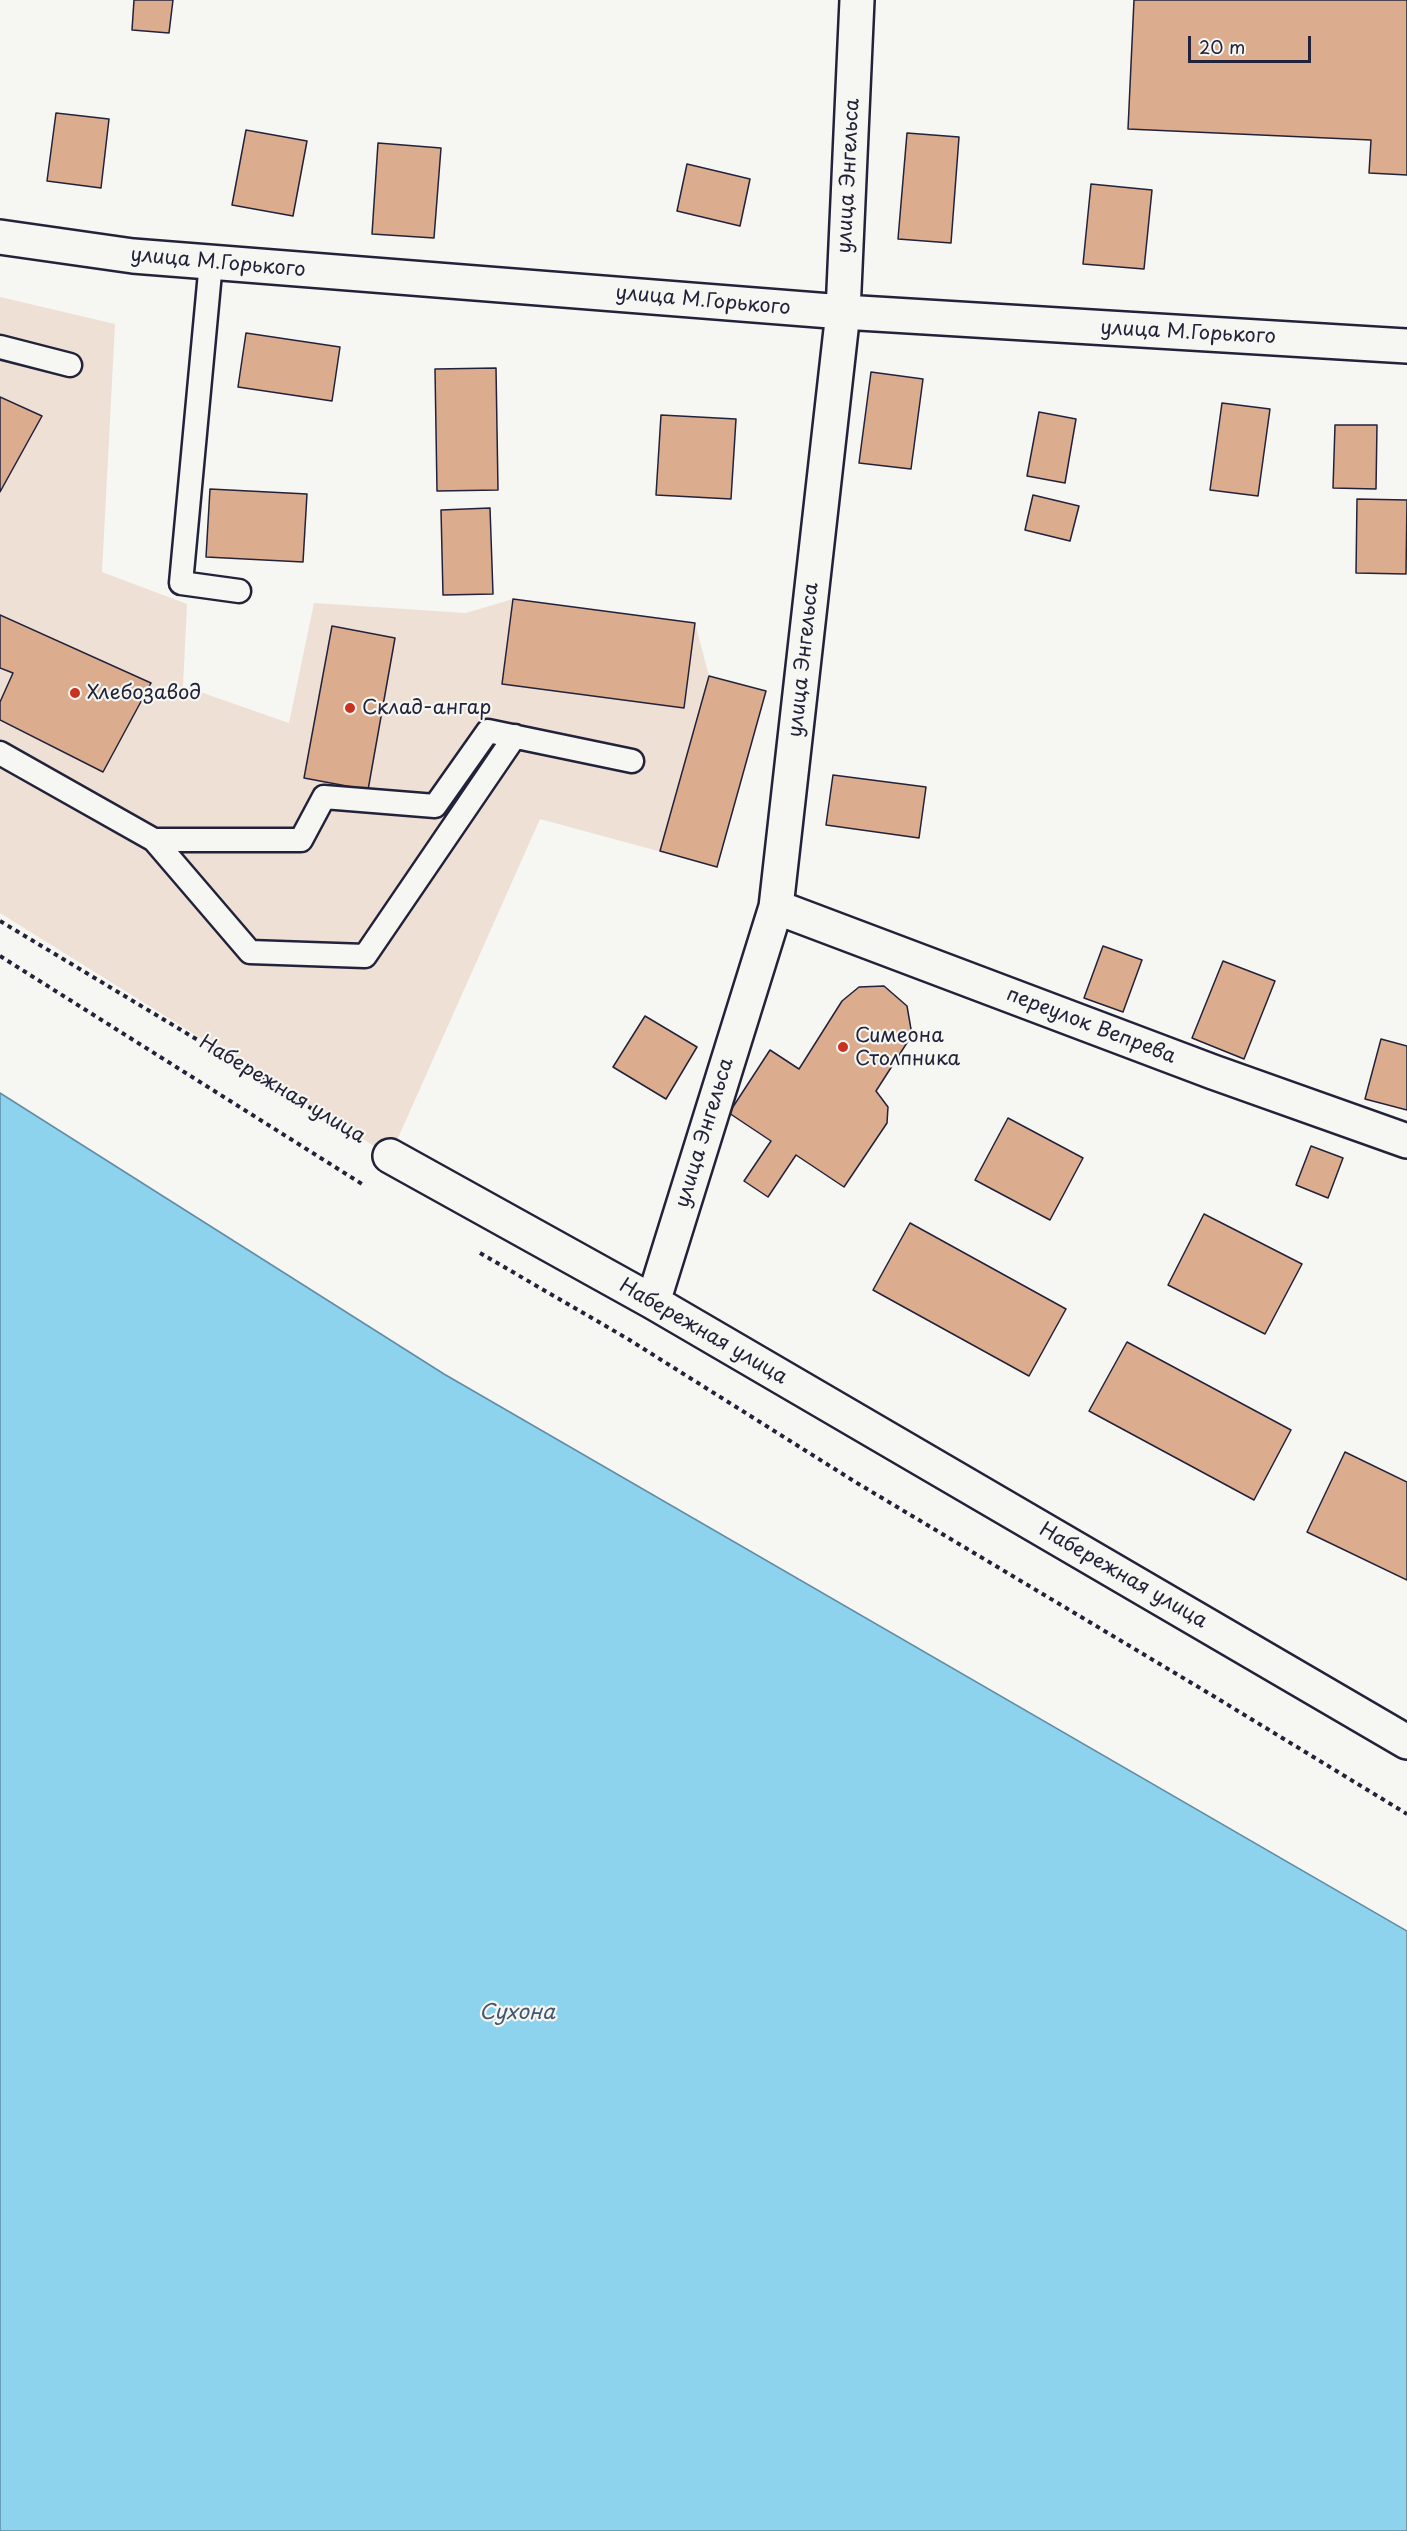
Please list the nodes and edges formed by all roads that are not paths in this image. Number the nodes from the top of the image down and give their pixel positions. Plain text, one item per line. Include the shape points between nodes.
1 (857, 0) edge
2 (0, 237) edge
3 (211, 262) junction
4 (843, 312) junction
5 (1407, 346) edge
6 (0, 347) edge
7 (70, 365) dead end
8 (239, 591) dead end
9 (515, 736) junction
10 (0, 753) edge
11 (632, 761) dead end
12 (154, 840) junction
13 (776, 907) junction
14 (1407, 1142) edge
15 (390, 1156) road end
16 (653, 1302) junction
17 (1407, 1742) edge

1 - 4 street, улица Энгельса
2 - 3 street, улица М.Горького via 133,256
3 - 4 street, улица М.Горького
3 - 8 lane via 182,584
4 - 5 street, улица М.Горького
4 - 13 street, улица Энгельса
6 - 7 lane
9 - 11 lane
9 - 12 lane via 489,731 435,806 324,797 301,840
9 - 12 lane via 365,956 250,952
10 - 12 lane
13 - 14 street, переулок Вепрева
13 - 16 street, улица Энгельса
15 - 16 street, Набережная улица
16 - 17 street, Набережная улица

